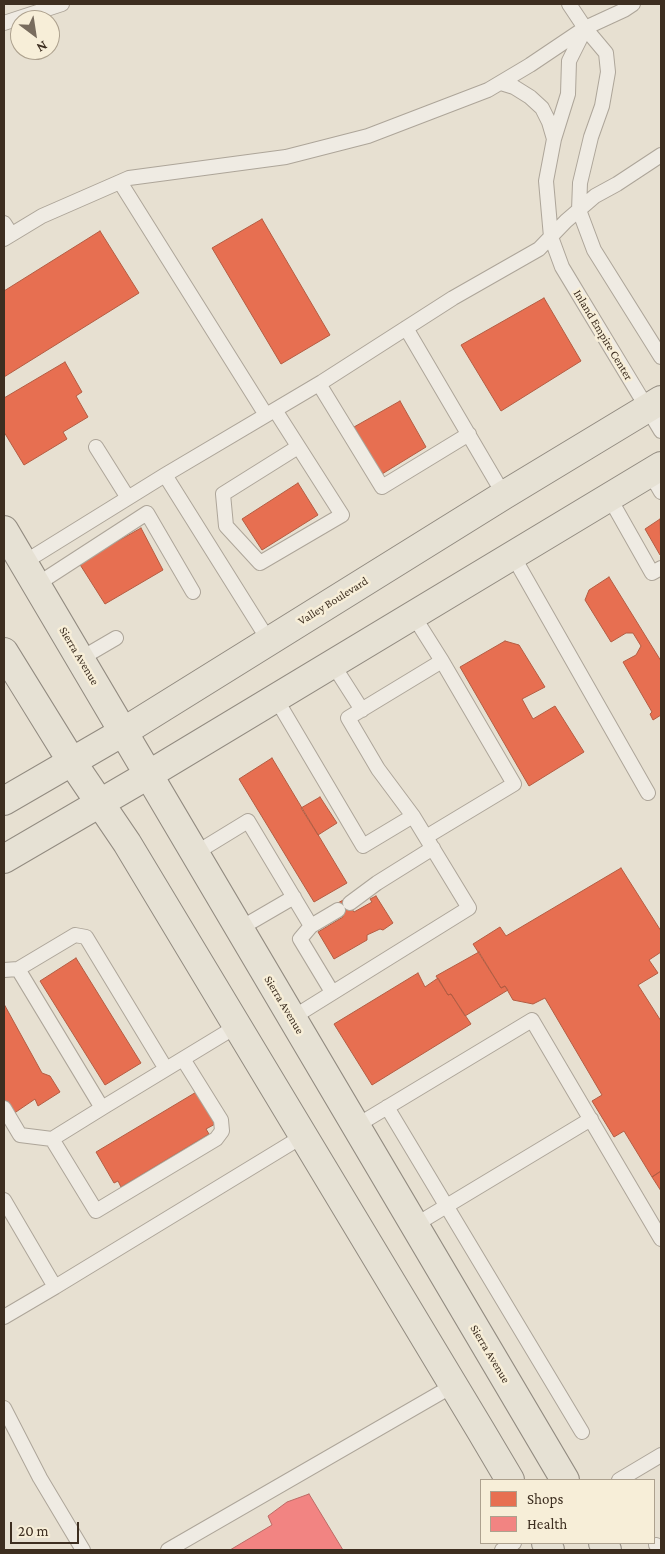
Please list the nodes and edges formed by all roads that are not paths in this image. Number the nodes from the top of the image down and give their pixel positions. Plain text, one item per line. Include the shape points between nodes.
1 (62, 4) edge
2 (569, 4) edge
3 (633, 4) edge
4 (4, 23) edge
5 (585, 28) junction
6 (501, 82) junction
7 (554, 139) junction
8 (661, 154) edge
9 (120, 182) junction
10 (579, 210) junction
11 (6, 232) edge
12 (551, 237) junction
13 (406, 328) junction
14 (661, 357) edge
15 (319, 384) junction
16 (654, 404) edge
17 (270, 412) junction
18 (661, 431) edge
19 (469, 434) junction
20 (96, 447) dead end
21 (298, 447) junction
22 (165, 475) junction
23 (658, 477) edge
24 (504, 495) junction
25 (609, 497) junction
26 (128, 498) junction
27 (4, 530) edge
28 (513, 556) junction
29 (661, 568) edge
30 (30, 574) junction
31 (193, 592) dead end
32 (413, 615) junction
33 (116, 638) dead end
34 (269, 641) junction
35 (4, 652) edge
36 (80, 659) junction
37 (442, 661) junction
38 (332, 663) junction
39 (275, 697) junction
40 (362, 710) junction
41 (123, 732) junction
42 (72, 762) junction
43 (148, 775) junction
44 (648, 793) dead end
45 (4, 801) edge
46 (100, 802) junction
47 (413, 816) junction
48 (429, 842) junction
49 (194, 854) junction
50 (4, 860) edge
51 (294, 897) junction
52 (350, 903) dead end
53 (338, 910) dead end
54 (311, 926) junction
55 (239, 929) junction
56 (11, 970) edge
57 (332, 992) junction
58 (292, 1018) junction
59 (237, 1026) junction
60 (183, 1059) junction
61 (166, 1069) junction
62 (4, 1108) edge
63 (102, 1108) junction
64 (387, 1108) junction
65 (591, 1119) junction
66 (356, 1126) junction
67 (303, 1136) junction
68 (52, 1139) junction
69 (4, 1200) edge
70 (446, 1206) junction
71 (414, 1225) junction
72 (661, 1239) edge
73 (55, 1287) junction
74 (4, 1317) edge
75 (454, 1385) junction
76 (5, 1412) edge
77 (582, 1432) dead end
78 (661, 1455) edge
79 (509, 1479) edge
80 (564, 1479) edge
81 (621, 1479) edge
82 (83, 1550) edge
83 (168, 1550) edge

1 - 4 lane
2 - 5 lane
3 - 5 lane
5 - 6 lane
5 - 7 lane, Inland Empire Center via 569,61 568,94
5 - 10 lane via 606,53 608,72 580,183
6 - 7 lane via 530,97 542,108
6 - 9 lane via 488,90 368,136 286,157 129,178
7 - 12 lane, Inland Empire Center via 546,181
8 - 10 lane via 595,196
9 - 11 lane
9 - 17 lane
10 - 12 lane
10 - 14 lane via 594,250
12 - 13 lane via 539,249
12 - 16 lane, Inland Empire Center via 562,266
13 - 15 lane
13 - 19 lane
15 - 17 lane
15 - 19 lane via 382,487
16 - 18 lane, Inland Empire Center
16 - 24 main road, Valley Boulevard
17 - 21 lane
17 - 22 lane
19 - 24 lane
20 - 26 lane
21 - 21 lane via 342,515 260,563 226,526 223,494
22 - 26 lane
22 - 34 lane
23 - 25 main road
24 - 34 main road, Valley Boulevard
25 - 28 main road
25 - 29 lane via 652,573
26 - 30 lane
27 - 30 main road, Sierra Avenue
28 - 32 main road
28 - 44 lane
30 - 31 lane via 147,513
30 - 36 main road, Sierra Avenue
32 - 37 lane
32 - 38 main road
33 - 36 lane
34 - 41 main road, Valley Boulevard
35 - 42 main road
36 - 41 main road, Sierra Avenue
37 - 40 lane
37 - 48 lane via 514,784
38 - 39 main road
38 - 40 lane
39 - 43 main road
39 - 47 lane via 363,846
40 - 47 lane via 348,718 378,769
41 - 42 main road, Valley Boulevard
41 - 43 main road, Sierra Avenue
42 - 45 main road, Valley Boulevard
42 - 46 main road
43 - 46 main road
43 - 49 main road, Sierra Avenue
46 - 50 main road
46 - 59 main road
47 - 48 lane
48 - 52 lane
48 - 57 lane via 469,908
49 - 51 lane via 248,822
49 - 55 main road, Sierra Avenue
51 - 54 lane
51 - 55 lane
53 - 54 lane
54 - 57 lane via 300,939
55 - 58 main road, Sierra Avenue
56 - 61 lane via 74,935 86,937
56 - 63 lane
57 - 58 lane
58 - 66 main road, Sierra Avenue
59 - 60 lane
59 - 67 main road
60 - 61 lane
60 - 68 lane via 221,1120 222,1131 216,1139 96,1212
61 - 63 lane
62 - 68 lane via 20,1135
63 - 68 lane
64 - 65 lane via 532,1020
64 - 66 lane
64 - 70 lane
65 - 70 lane
65 - 72 lane
66 - 71 main road, Sierra Avenue
67 - 73 lane
67 - 75 main road
69 - 73 lane
70 - 71 lane
70 - 77 lane
71 - 80 main road, Sierra Avenue
73 - 74 lane
75 - 79 main road
75 - 83 lane
76 - 82 lane
78 - 81 lane

